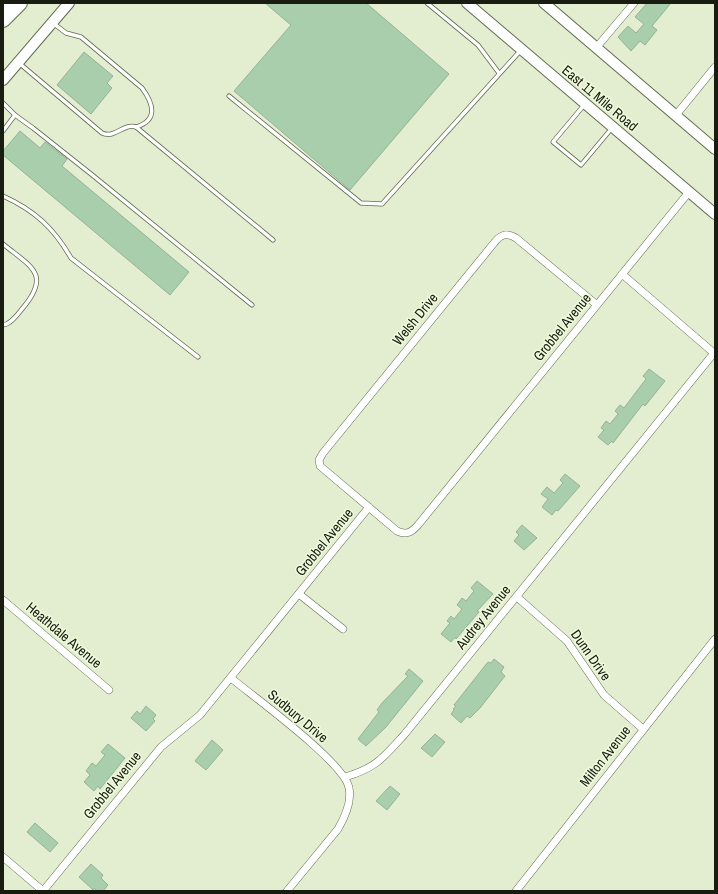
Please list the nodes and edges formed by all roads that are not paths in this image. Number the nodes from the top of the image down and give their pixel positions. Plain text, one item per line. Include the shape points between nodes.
1 (6, 3) edge
2 (20, 3) edge
3 (69, 3) edge
4 (427, 3) edge
5 (467, 3) edge
6 (544, 3) edge
7 (634, 3) edge
8 (3, 6) edge
9 (3, 20) edge
10 (52, 22) junction
11 (596, 48) junction
12 (522, 49) junction
13 (19, 62) junction
14 (715, 67) edge
15 (499, 73) junction
16 (3, 80) edge
17 (229, 96) dead end
18 (3, 103) edge
19 (585, 104) junction
20 (15, 115) junction
21 (676, 115) junction
22 (136, 127) junction
23 (613, 127) junction
24 (3, 131) edge
25 (715, 149) edge
26 (666, 172) junction
27 (689, 192) junction
28 (3, 196) edge
29 (715, 206) edge
30 (715, 214) edge
31 (273, 240) dead end
32 (3, 244) edge
33 (622, 274) junction
34 (597, 304) junction
35 (252, 305) dead end
36 (3, 325) edge
37 (714, 354) edge
38 (198, 358) dead end
39 (369, 508) junction
40 (298, 594) junction
41 (517, 596) junction
42 (3, 600) edge
43 (343, 629) dead end
44 (715, 639) edge
45 (231, 678) junction
46 (109, 690) dead end
47 (643, 729) junction
48 (345, 777) junction
49 (3, 857) edge
50 (43, 891) edge
51 (287, 891) edge
52 (516, 891) edge

1 - 8 main road
2 - 9 highway
3 - 10 main road
4 - 15 lane via 478,45
5 - 12 main road, East 11 Mile Road
6 - 11 main road
7 - 11 street
10 - 13 main road
10 - 22 lane via 66,33 81,37 142,88 150,98 152,110 149,119
11 - 21 main road
12 - 15 lane
12 - 19 main road, East 11 Mile Road
13 - 16 main road
13 - 22 lane via 102,134 112,134 127,126
14 - 21 street
15 - 17 lane via 382,204 361,203
18 - 20 lane
19 - 23 main road, East 11 Mile Road
19 - 23 lane via 553,142 581,165
20 - 24 lane
20 - 35 lane
21 - 25 main road
22 - 31 lane
23 - 26 main road, East 11 Mile Road
26 - 27 main road, East 11 Mile Road
26 - 29 main road via 693,187
27 - 30 main road, East 11 Mile Road
27 - 33 street, Grobbel Avenue
28 - 38 lane via 15,201 42,220 59,238 71,258
32 - 36 lane via 32,267 37,280 30,300 13,320
33 - 34 street, Grobbel Avenue
33 - 37 street
34 - 39 street, Grobbel Avenue via 414,530 407,534 400,532
34 - 39 street, Welsh Drive via 516,238 508,234 498,238 320,457 320,466 323,470
37 - 41 street, Audrey Avenue
39 - 40 street, Grobbel Avenue
40 - 43 street
40 - 45 street, Grobbel Avenue
41 - 47 street, Dunn Drive via 567,641 604,695
41 - 48 street, Audrey Avenue via 385,756 365,771
42 - 46 street, Heathdale Avenue
44 - 47 street, Milton Avenue
45 - 48 street, Sudbury Drive via 316,747
45 - 50 street, Grobbel Avenue via 196,720 158,751
47 - 52 street, Milton Avenue
48 - 51 street via 349,795 344,818 338,829
49 - 50 street

